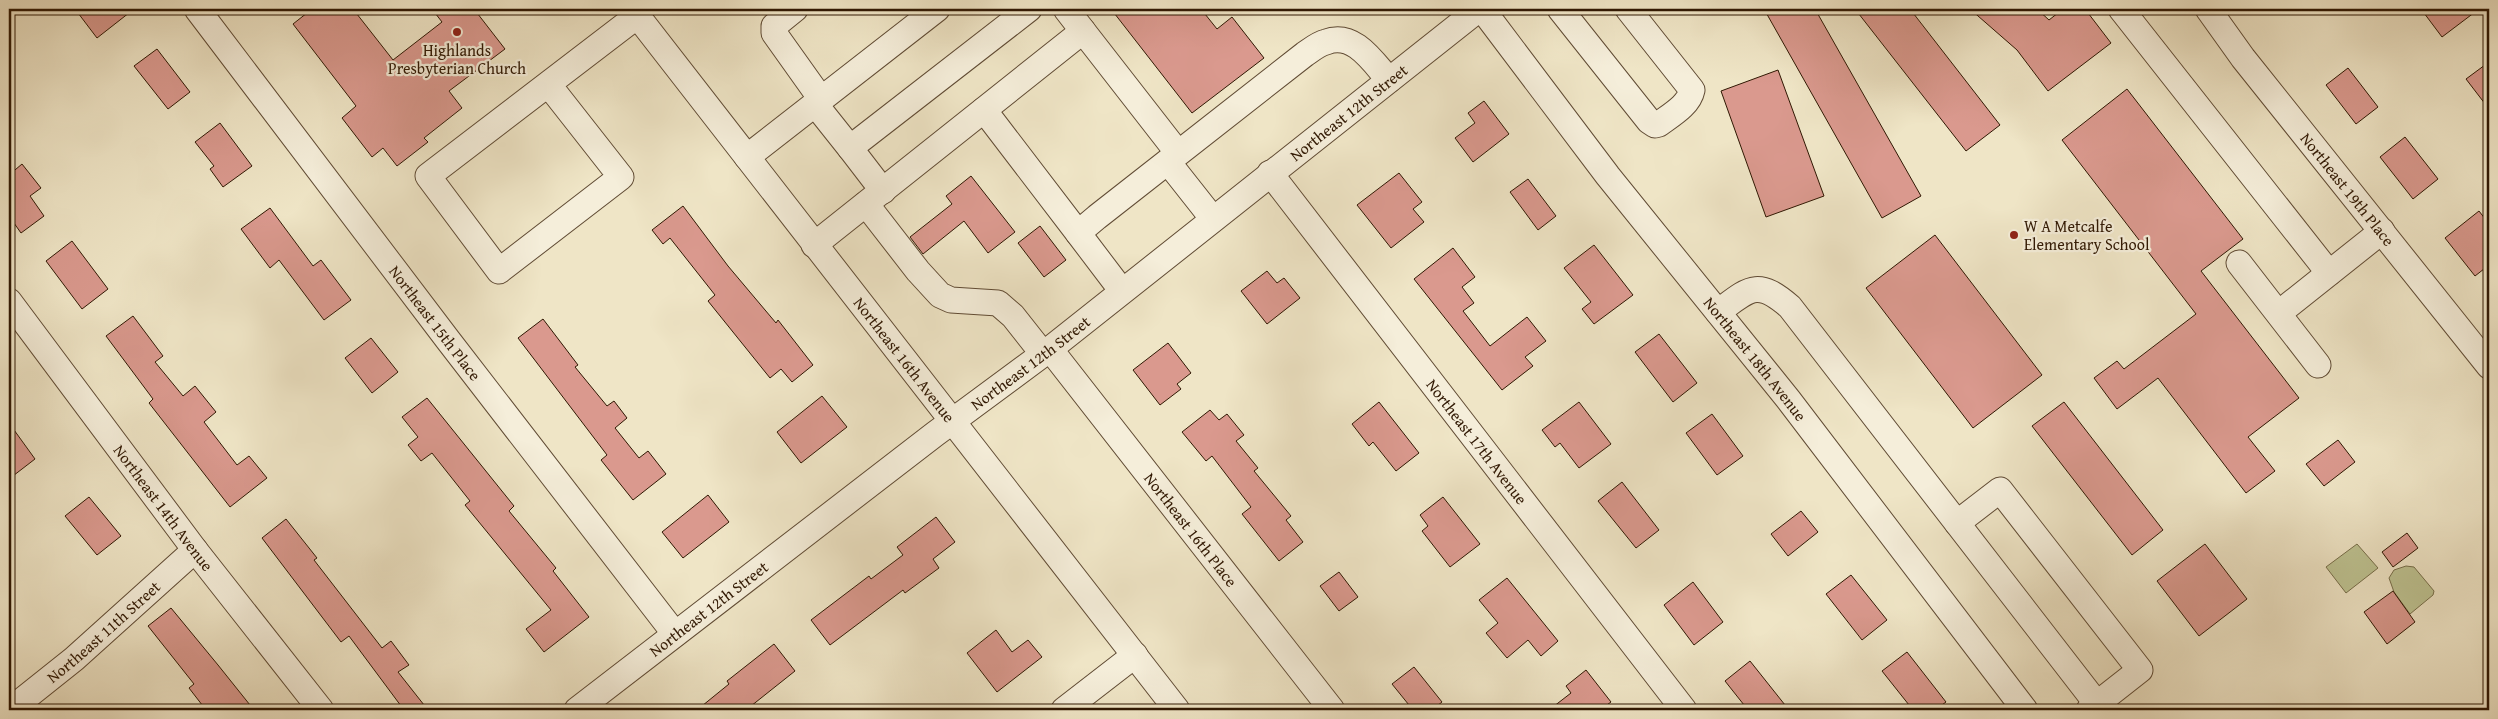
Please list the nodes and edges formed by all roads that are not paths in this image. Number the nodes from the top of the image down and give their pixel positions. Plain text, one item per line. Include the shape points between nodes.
1 (197, 9) edge
2 (795, 9) edge
3 (1029, 9) edge
4 (1066, 9) edge
5 (1481, 9) edge
6 (1560, 9) edge
7 (1628, 9) edge
8 (2122, 9) edge
9 (2208, 9) edge
10 (635, 12) edge
11 (926, 12) edge
12 (1083, 31) junction
13 (1389, 80) junction
14 (548, 84) junction
15 (818, 101) junction
16 (984, 110) junction
17 (850, 148) junction
18 (747, 157) junction
19 (1173, 158) junction
20 (1270, 173) junction
21 (874, 197) junction
22 (1213, 219) junction
23 (2382, 231) junction
24 (1078, 233) junction
25 (814, 245) junction
26 (2239, 263) dead end
27 (2329, 273) junction
28 (1122, 291) junction
29 (9, 301) edge
30 (1718, 312) junction
31 (2279, 313) junction
32 (1046, 351) junction
33 (2318, 364) dead end
34 (2489, 366) edge
35 (952, 421) junction
36 (1957, 522) junction
37 (195, 550) junction
38 (676, 634) junction
39 (1135, 655) junction
40 (2093, 707) edge
41 (10, 710) edge
42 (321, 710) edge
43 (577, 710) edge
44 (1064, 710) edge
45 (1177, 710) edge
46 (1332, 710) edge
47 (1684, 710) edge
48 (2025, 710) edge

1 - 38 street, Northeast 15th Place
2 - 15 street, Northeast 16th Place via 774,26 774,34
3 - 17 street
4 - 12 street
5 - 13 street, Northeast 12th Street
5 - 30 street, Northeast 18th Avenue via 1608,176
6 - 7 street via 1649,121 1659,124 1691,97 1692,90
8 - 27 street
9 - 23 street, Northeast 19th Place via 2243,58
10 - 14 street
10 - 18 street, Northeast 16th Avenue
11 - 15 street
12 - 16 street
12 - 19 street
13 - 19 street via 1358,46 1347,41 1326,42 1305,54
13 - 20 street, Northeast 12th Street
14 - 14 street via 428,176 499,271 621,177
15 - 17 street, Northeast 16th Place
15 - 18 street
16 - 21 street
16 - 24 street
17 - 21 street, Northeast 16th Place
18 - 25 street, Northeast 16th Avenue
19 - 22 street
19 - 24 street
20 - 22 street, Northeast 12th Street
20 - 47 street, Northeast 17th Avenue
21 - 25 street
21 - 32 street, Northeast 16th Place via 923,277 940,295 951,300 998,303
22 - 28 street, Northeast 12th Street
23 - 27 street
23 - 34 street, Northeast 19th Place
24 - 28 street
25 - 35 street, Northeast 16th Avenue
26 - 31 street
27 - 31 street
28 - 32 street, Northeast 12th Street
29 - 37 street, Northeast 14th Avenue
30 - 36 street via 1754,289 1775,294 1790,307
30 - 48 street, Northeast 18th Avenue via 1794,406
31 - 33 street
32 - 35 street, Northeast 12th Street
32 - 46 street, Northeast 16th Place
35 - 38 street, Northeast 12th Street
35 - 39 street, Northeast 16th Avenue
36 - 40 street
36 - 40 street via 2000,490 2140,670
37 - 41 street, Northeast 11th Street via 74,660
37 - 42 street, Northeast 14th Avenue
38 - 43 street, Northeast 12th Street
39 - 44 street
39 - 45 street, Northeast 16th Avenue

